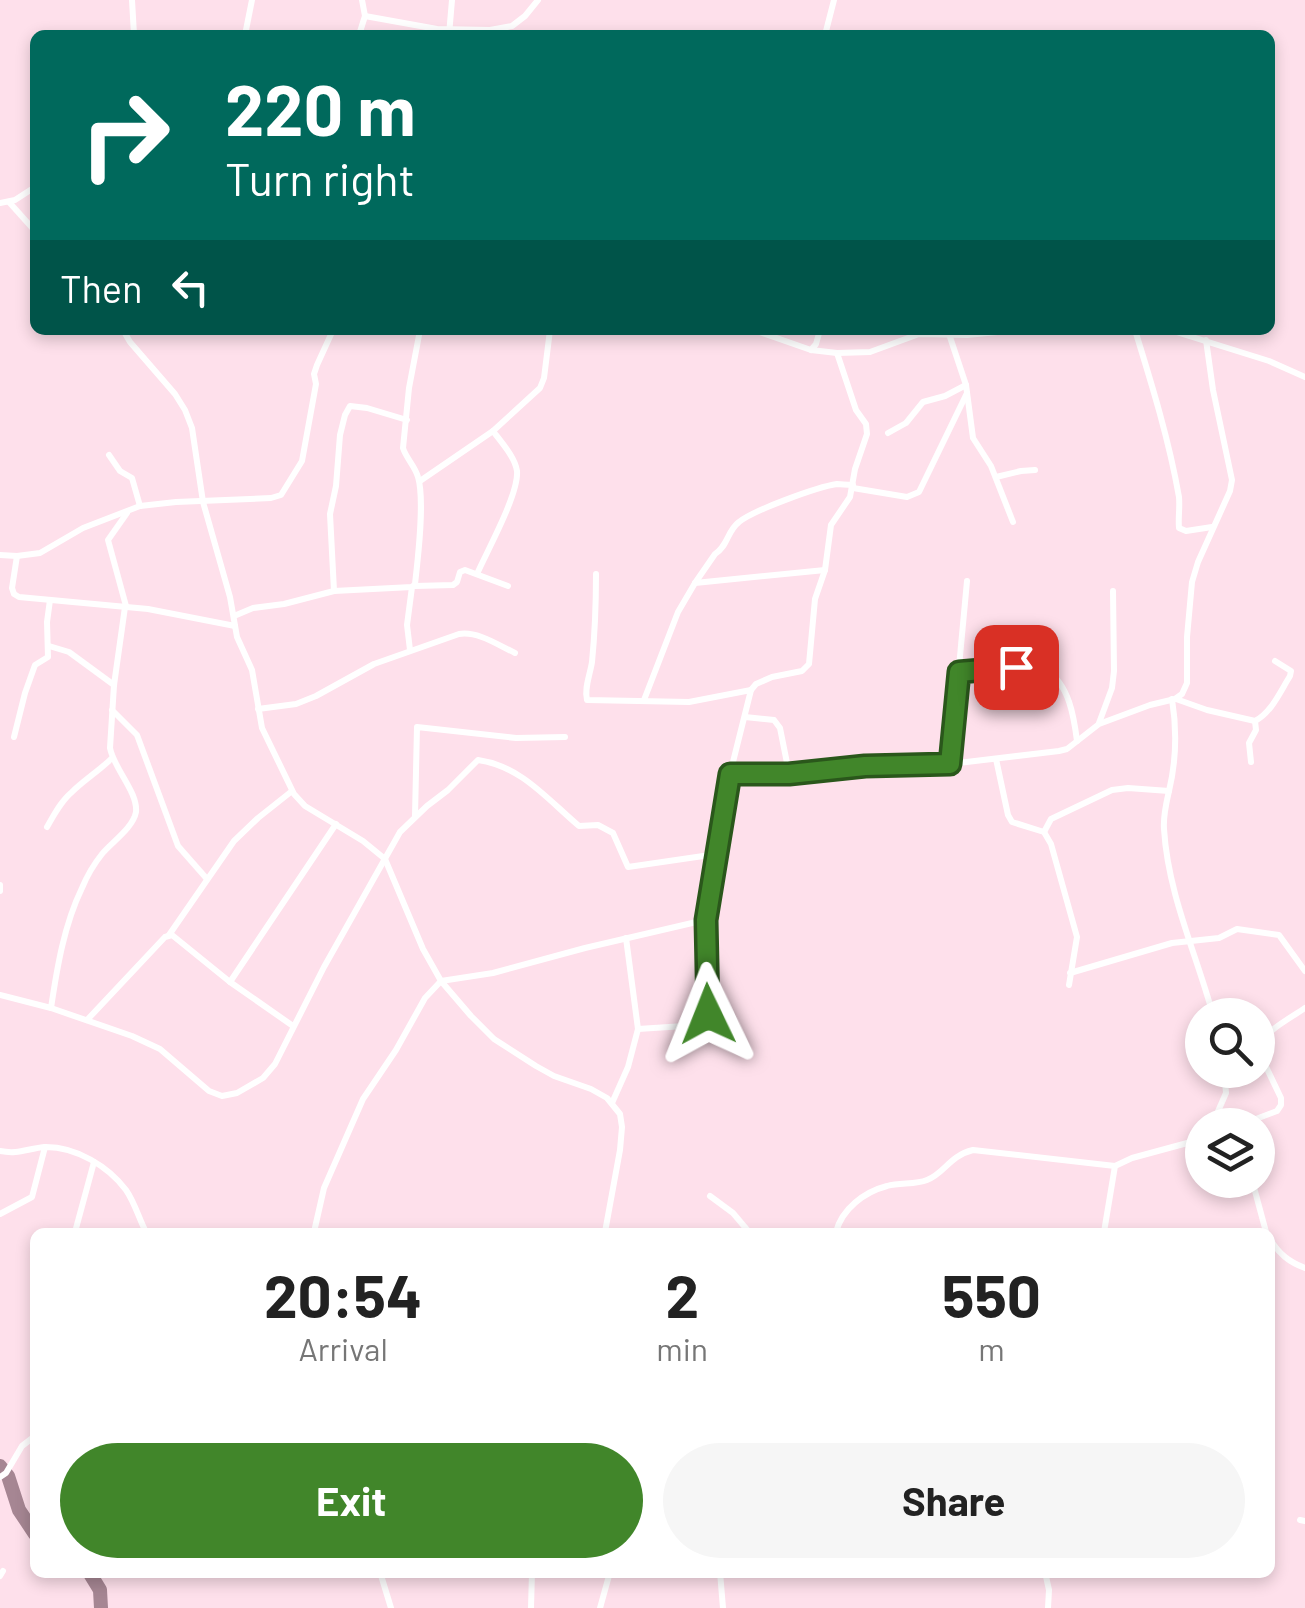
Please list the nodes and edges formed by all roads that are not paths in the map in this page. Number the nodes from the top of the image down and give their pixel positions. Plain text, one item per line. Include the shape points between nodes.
1 (132, 0) edge
2 (252, 0) edge
3 (362, 0) edge
4 (452, 0) edge
5 (538, 0) edge
6 (834, 0) edge
7 (365, 16) junction
8 (134, 30) edge
9 (246, 30) edge
10 (361, 30) edge
11 (437, 30) edge
12 (449, 30) edge
13 (478, 30) edge
14 (826, 30) edge
15 (30, 189) edge
16 (4, 202) edge
17 (30, 226) edge
18 (126, 335) edge
19 (331, 335) edge
20 (419, 335) edge
21 (549, 335) edge
22 (768, 335) edge
23 (819, 335) edge
24 (917, 335) edge
25 (950, 335) edge
26 (1136, 335) edge
27 (1188, 335) edge
28 (1206, 340) junction
29 (812, 350) junction
30 (837, 354) junction
31 (1305, 377) edge
32 (966, 388) junction
33 (407, 420) junction
34 (493, 430) junction
35 (888, 433) dead end
36 (109, 455) dead end
37 (1035, 470) dead end
38 (996, 477) junction
39 (419, 482) junction
40 (853, 487) junction
41 (203, 502) junction
42 (140, 506) junction
43 (128, 512) junction
44 (1012, 522) dead end
45 (1214, 527) junction
46 (0, 556) edge
47 (16, 556) junction
48 (825, 570) junction
49 (477, 574) junction
50 (596, 574) dead end
51 (966, 582) dead end
52 (694, 583) junction
53 (413, 586) junction
54 (508, 586) dead end
55 (0, 590) edge
56 (12, 591) junction
57 (334, 591) junction
58 (1113, 591) dead end
59 (50, 600) junction
60 (126, 607) junction
61 (234, 616) junction
62 (235, 626) junction
63 (49, 646) junction
64 (410, 650) junction
65 (515, 653) dead end
66 (1275, 661) dead end
67 (959, 672) junction
68 (114, 685) junction
69 (751, 690) junction
70 (1174, 699) junction
71 (644, 700) junction
72 (258, 709) junction
73 (112, 710) junction
74 (745, 717) junction
75 (1255, 721) junction
76 (1099, 724) junction
77 (14, 737) dead end
78 (564, 737) dead end
79 (1077, 741) junction
80 (112, 758) junction
81 (996, 759) junction
82 (1251, 762) dead end
83 (950, 764) junction
84 (730, 774) junction
85 (789, 774) junction
86 (292, 791) junction
87 (1169, 792) junction
88 (415, 817) junction
89 (336, 824) junction
90 (47, 827) dead end
91 (1044, 832) junction
92 (717, 854) junction
93 (385, 859) junction
94 (207, 880) junction
95 (706, 920) junction
96 (169, 935) junction
97 (626, 938) junction
98 (1190, 940) junction
99 (1305, 971) edge
100 (1070, 973) junction
101 (440, 981) junction
102 (230, 982) junction
103 (1069, 986) dead end
104 (0, 995) edge
105 (1208, 998) edge
106 (51, 1008) junction
107 (1305, 1008) edge
108 (87, 1020) junction
109 (293, 1026) junction
110 (638, 1029) junction
111 (1275, 1029) edge
112 (1275, 1085) edge
113 (612, 1103) junction
114 (1275, 1112) edge
115 (1185, 1144) edge
116 (45, 1147) junction
117 (0, 1150) edge
118 (94, 1162) junction
119 (1114, 1166) junction
120 (710, 1196) dead end
121 (1257, 1198) edge
122 (0, 1214) edge
123 (76, 1228) edge
124 (144, 1228) edge
125 (315, 1228) edge
126 (606, 1228) edge
127 (746, 1228) edge
128 (838, 1228) edge
129 (1105, 1228) edge
130 (1266, 1228) edge
131 (1275, 1247) edge
132 (1305, 1268) edge
133 (30, 1440) edge
134 (0, 1477) edge
135 (382, 1578) edge
136 (532, 1578) edge
137 (608, 1578) edge
138 (720, 1578) edge
139 (1046, 1578) edge
140 (391, 1608) edge
141 (531, 1608) edge
142 (600, 1608) edge
143 (723, 1608) edge
144 (1048, 1608) edge

1 - 8 street
2 - 9 street
3 - 7 street
4 - 12 street
5 - 13 street via 508,28
6 - 14 street
7 - 10 street
7 - 11 street
15 - 16 street
16 - 17 street
18 - 41 street via 185,410
19 - 41 street via 314,374 302,461 281,495
20 - 33 street
21 - 34 street via 542,384
22 - 29 street
23 - 29 street
24 - 30 street via 870,352
25 - 32 street
26 - 45 street via 1160,409 1179,528
27 - 28 street
28 - 31 street
28 - 45 street via 1232,480
29 - 30 street
30 - 40 street via 867,428
32 - 35 street via 922,402
32 - 38 street via 973,438
32 - 40 street via 918,492 907,497
33 - 39 street via 404,452
33 - 57 street via 360,406 350,406 345,415 330,514
34 - 39 street
34 - 49 street via 517,476
36 - 42 street via 132,478
37 - 38 street
38 - 44 street
39 - 53 street
40 - 48 street via 832,525
40 - 52 street via 826,487 744,518
41 - 42 street
41 - 61 street
42 - 43 street
43 - 47 street via 40,553
43 - 60 street via 108,540
45 - 70 street via 1192,582 1187,683
46 - 47 street
47 - 56 street
48 - 52 street
48 - 69 street via 807,668
49 - 53 street via 462,570 453,585
49 - 54 street
50 - 71 street via 585,698
51 - 67 street
52 - 71 street
53 - 57 street
53 - 64 street
55 - 56 street
56 - 59 street
57 - 61 street
58 - 76 street via 1112,688
59 - 60 street
59 - 63 street
60 - 62 street
60 - 68 street
61 - 62 street
62 - 72 street
63 - 68 street via 69,652
63 - 77 street via 30,679
64 - 65 street via 467,632
64 - 72 street via 296,704
66 - 75 street via 1290,676
67 - 79 street via 1045,670 1068,698
67 - 83 street
68 - 73 street
69 - 71 street via 688,702
69 - 74 street
70 - 75 street
70 - 76 street
70 - 87 street
72 - 86 street
73 - 80 street
73 - 94 street via 137,735 178,846
74 - 84 street
74 - 85 street via 774,720
75 - 82 street
76 - 79 street
78 - 88 street via 417,727
79 - 81 street via 1058,752
80 - 90 street via 70,792
80 - 106 street via 136,809 82,888
81 - 83 street
81 - 91 street via 1008,816
83 - 85 street
84 - 85 street
84 - 92 street
86 - 89 street
86 - 94 street via 234,841
87 - 91 street via 1112,790 1052,819
87 - 98 street via 1163,825 1167,862
88 - 92 street via 480,760 521,776 579,826 613,833 628,867
88 - 93 street
89 - 93 street
89 - 102 street
91 - 100 street via 1077,937
92 - 95 street
93 - 101 street
93 - 109 street
94 - 96 street
95 - 97 street
95 - 110 street via 707,1020
96 - 102 street
96 - 108 street
97 - 101 street
97 - 110 street
98 - 99 street via 1237,929 1272,933
98 - 100 street
98 - 105 street
100 - 103 street
101 - 113 street via 494,1039
101 - 125 street via 363,1099 324,1188
102 - 109 street
104 - 106 street
106 - 108 street
107 - 111 street
108 - 109 street via 160,1050 208,1092 222,1096 263,1078
110 - 113 street
112 - 114 street via 1282,1106
113 - 126 street via 622,1127
115 - 119 street
116 - 117 street
116 - 118 street
116 - 122 street via 32,1197
118 - 123 street
118 - 124 street via 126,1190
119 - 128 street via 973,1150 929,1180 873,1191 845,1212
119 - 129 street
120 - 127 street
121 - 130 street
131 - 132 street
133 - 134 street
135 - 140 street
136 - 141 street
137 - 142 street
138 - 143 street
139 - 144 street

